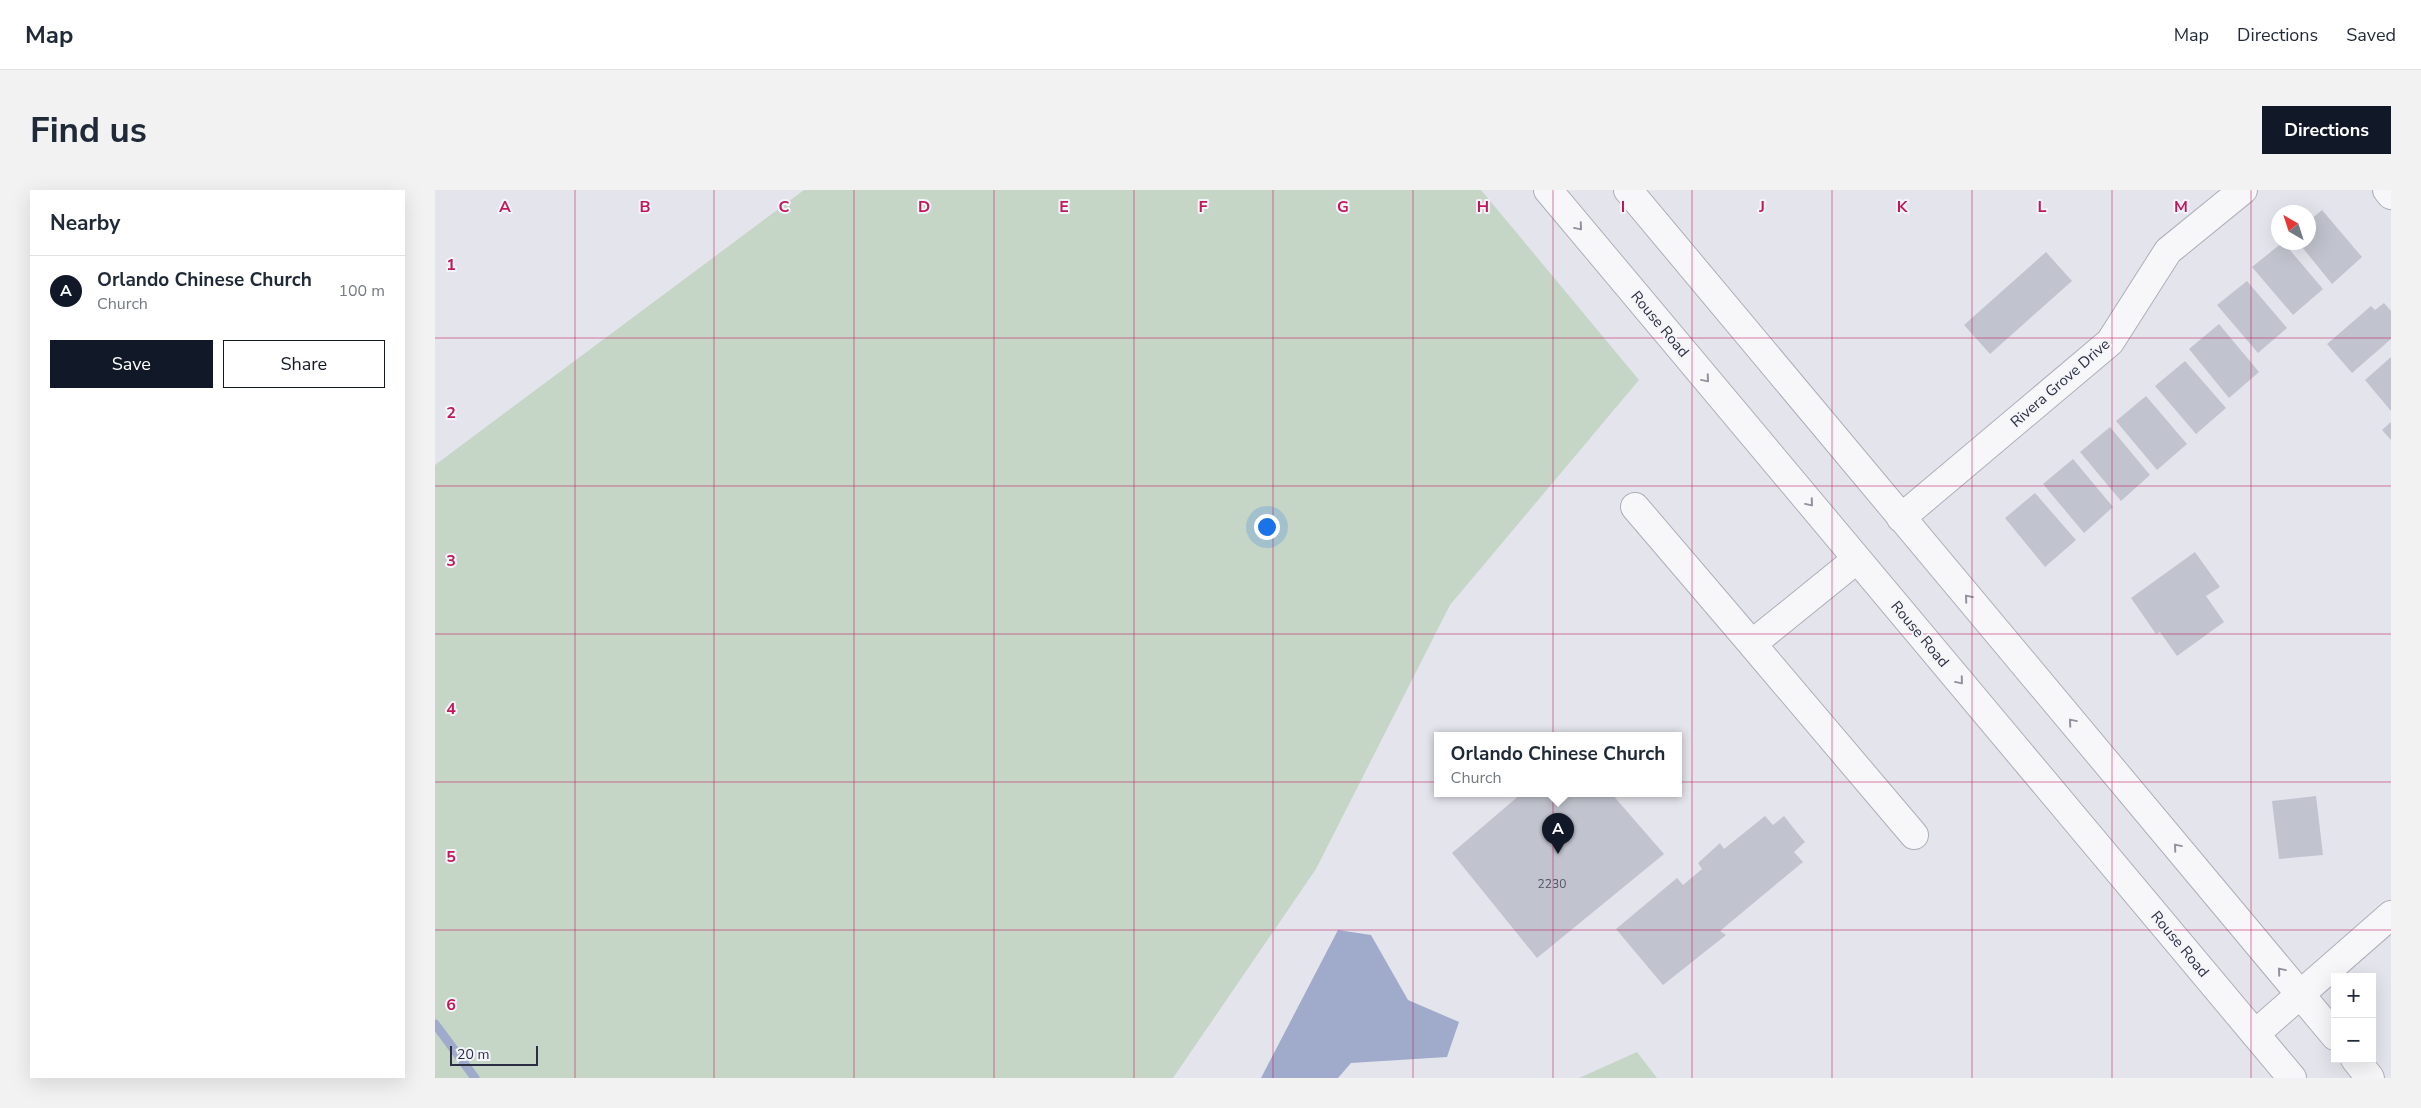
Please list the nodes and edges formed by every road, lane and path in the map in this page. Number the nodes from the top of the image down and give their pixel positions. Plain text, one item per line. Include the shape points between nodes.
1 (1548, 190) edge
2 (1627, 190) edge
3 (2243, 190) edge
4 (2387, 190) edge
5 (2391, 194) edge
6 (1635, 508) dead end
7 (1901, 518) junction
8 (1857, 559) junction
9 (1753, 644) junction
10 (1914, 835) dead end
11 (2391, 915) edge
12 (2301, 995) junction
13 (2331, 1031) edge
14 (2255, 1034) junction
15 (2358, 1063) edge
16 (2292, 1078) edge
17 (2370, 1078) edge

1 -> 8 street, Rouse Road
2 - 7 street
3 - 7 street, Rivera Grove Drive via 2168,251 2110,342
4 - 5 street
6 - 9 street
12 -> 7 street
8 - 9 street
8 -> 14 street, Rouse Road
9 - 10 street
11 - 12 street
12 - 13 street
12 - 14 street
14 - 16 street, Rouse Road
15 - 17 street

